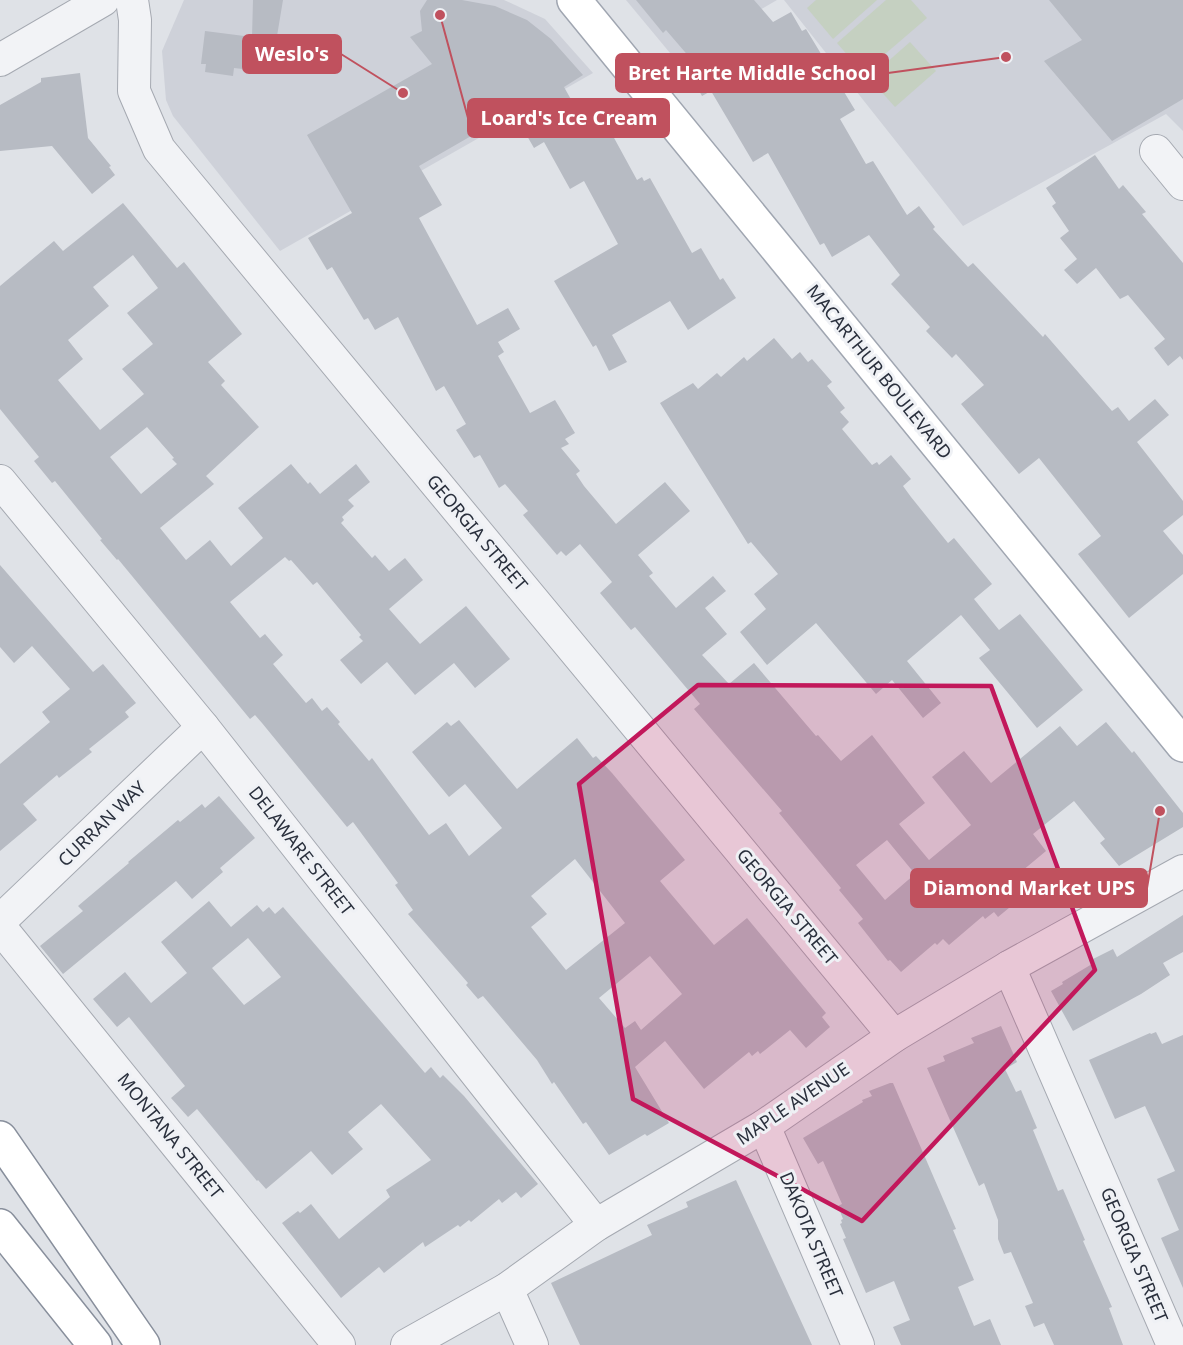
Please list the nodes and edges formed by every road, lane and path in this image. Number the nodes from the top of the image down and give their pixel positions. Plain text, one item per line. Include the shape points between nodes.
1 (103, 0) edge
2 (132, 0) edge
3 (574, 0) edge
4 (0, 60) edge
5 (1156, 151) dead end
6 (1183, 184) edge
7 (0, 481) edge
8 (203, 727) junction
9 (1183, 745) edge
10 (1183, 871) edge
11 (0, 921) edge
12 (0, 927) edge
13 (1009, 967) junction
14 (894, 1036) junction
15 (764, 1126) junction
16 (0, 1138) edge
17 (596, 1225) junction
18 (0, 1226) edge
19 (507, 1289) junction
20 (95, 1345) edge
21 (143, 1345) edge
22 (339, 1345) edge
23 (407, 1345) edge
24 (532, 1345) edge
25 (858, 1345) edge
26 (1173, 1345) edge

1 - 4 street
2 - 14 street, GEORGIA STREET via 134,91 159,149
3 - 9 main road, MACARTHUR BOULEVARD
5 - 6 street
7 - 8 street, DELAWARE STREET
8 - 11 street, CURRAN WAY
8 - 17 street, DELAWARE STREET
10 - 13 street, MAPLE AVENUE
12 - 22 street, MONTANA STREET
13 - 14 street, MAPLE AVENUE
13 - 26 street, GEORGIA STREET
14 - 15 street, MAPLE AVENUE
15 - 17 street, MAPLE AVENUE
15 - 25 street, DAKOTA STREET
16 - 21 main road
17 - 19 street, MAPLE AVENUE
18 - 20 main road
19 - 23 street, MAPLE AVENUE
19 - 24 street

